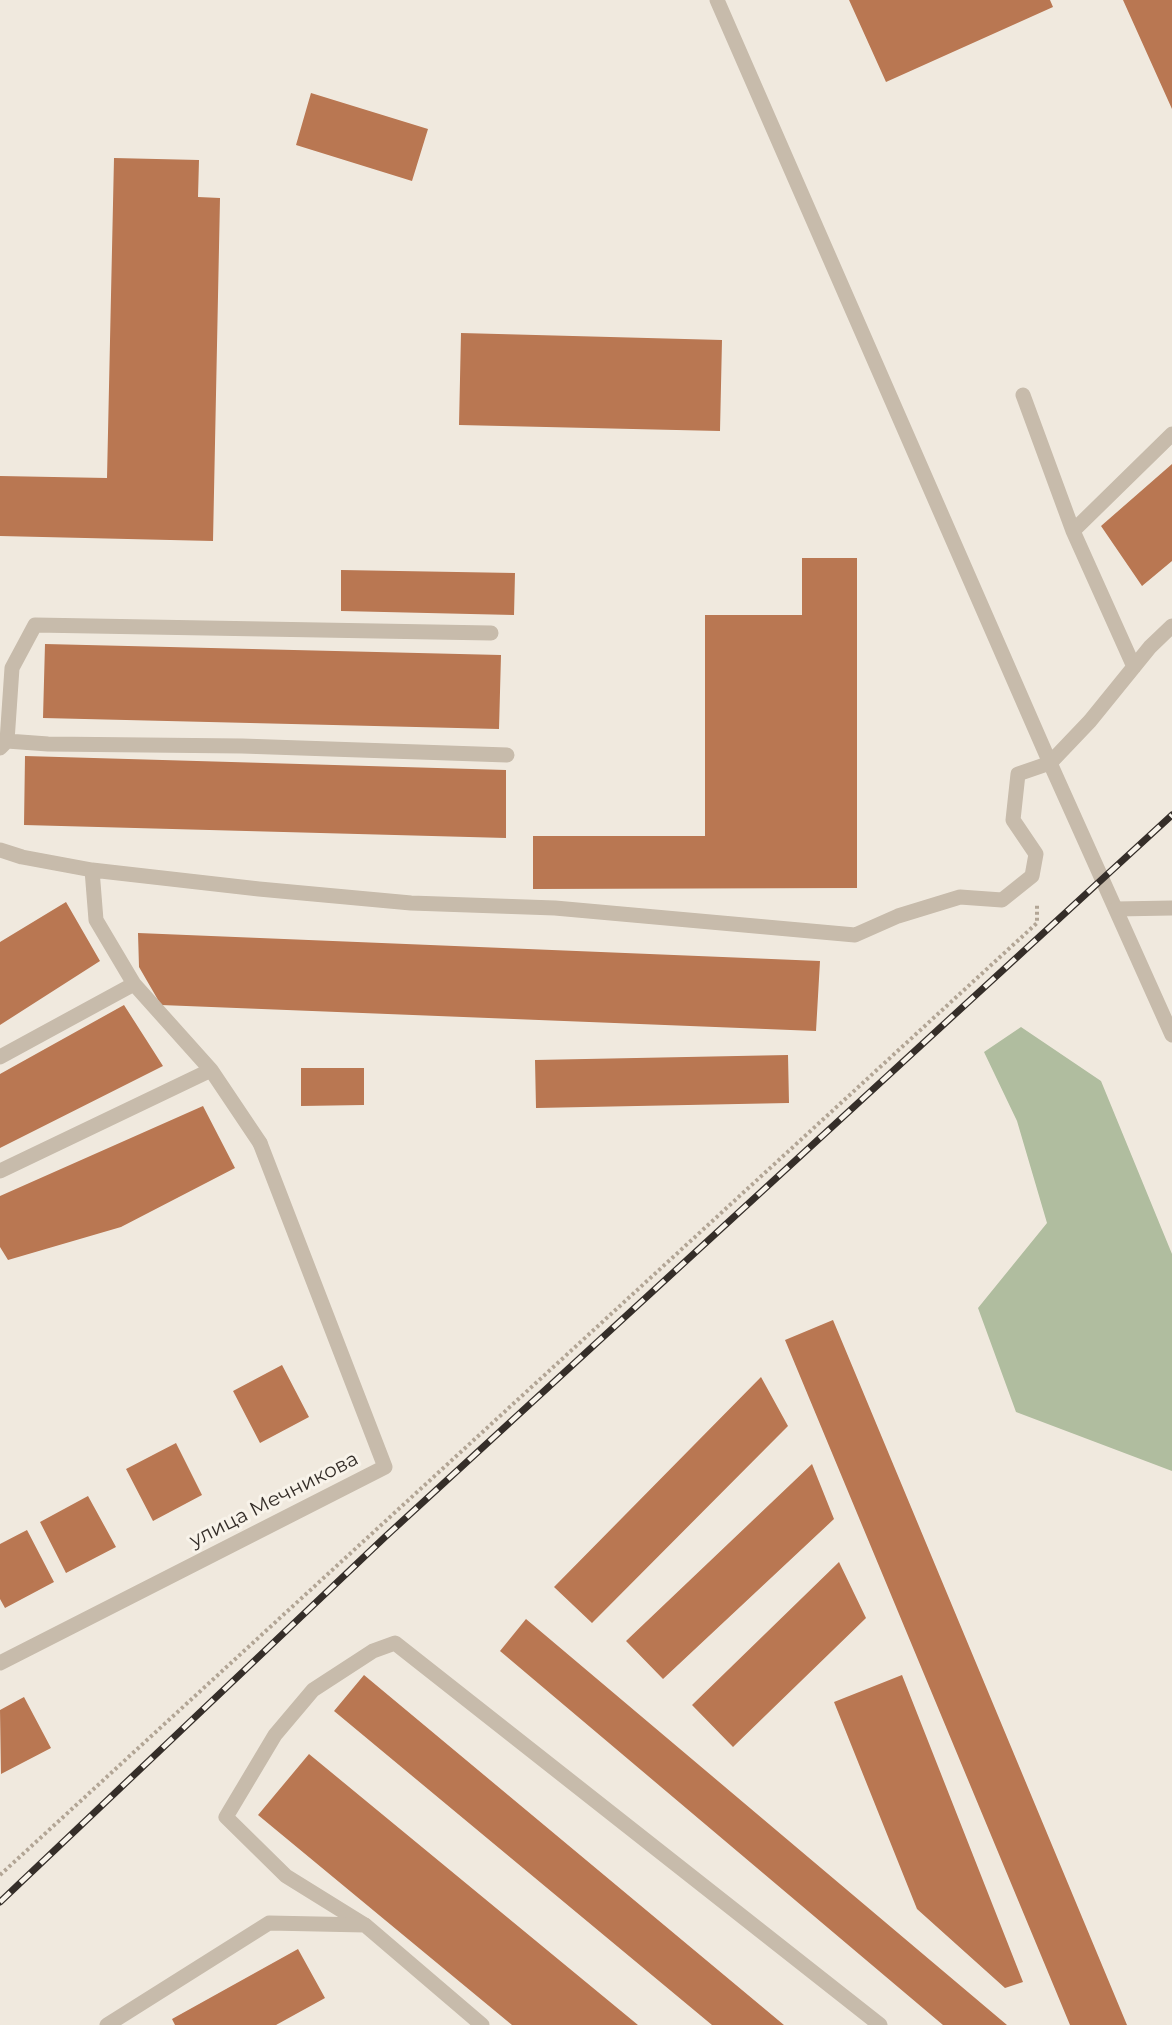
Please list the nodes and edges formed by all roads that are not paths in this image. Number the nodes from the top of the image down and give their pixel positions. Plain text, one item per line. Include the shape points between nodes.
1 (717, 0) edge
2 (1023, 395) dead end
3 (1172, 434) edge
4 (1073, 531) junction
5 (1172, 626) edge
6 (491, 633) dead end
7 (1134, 667) junction
8 (3, 744) edge
9 (507, 755) dead end
10 (1050, 763) junction
11 (0, 850) edge
12 (92, 870) junction
13 (1172, 908) edge
14 (1116, 909) junction
15 (134, 984) junction
16 (1172, 1035) edge
17 (0, 1058) edge
18 (211, 1070) junction
19 (0, 1171) edge
20 (0, 1663) edge
21 (365, 1925) junction
22 (107, 2025) edge
23 (482, 2025) edge
24 (880, 2025) edge

1 - 10 street
2 - 4 street
3 - 4 street
4 - 7 street
5 - 7 street
6 - 8 street via 35,625 12,668
7 - 10 street
8 - 9 street via 242,746
10 - 12 street via 1018,774 1013,820 1036,854 1032,876 1002,900 960,897 898,916 855,935 555,908 411,903
10 - 14 street
11 - 12 street
12 - 15 street via 96,920
13 - 14 street
14 - 16 street
15 - 17 street
15 - 18 street
18 - 19 street
18 - 20 street, улица Мечникова via 260,1143 385,1467
21 - 22 street via 269,1923
21 - 23 street
21 - 24 street via 286,1876 226,1817 276,1735 313,1690 373,1651 395,1643

